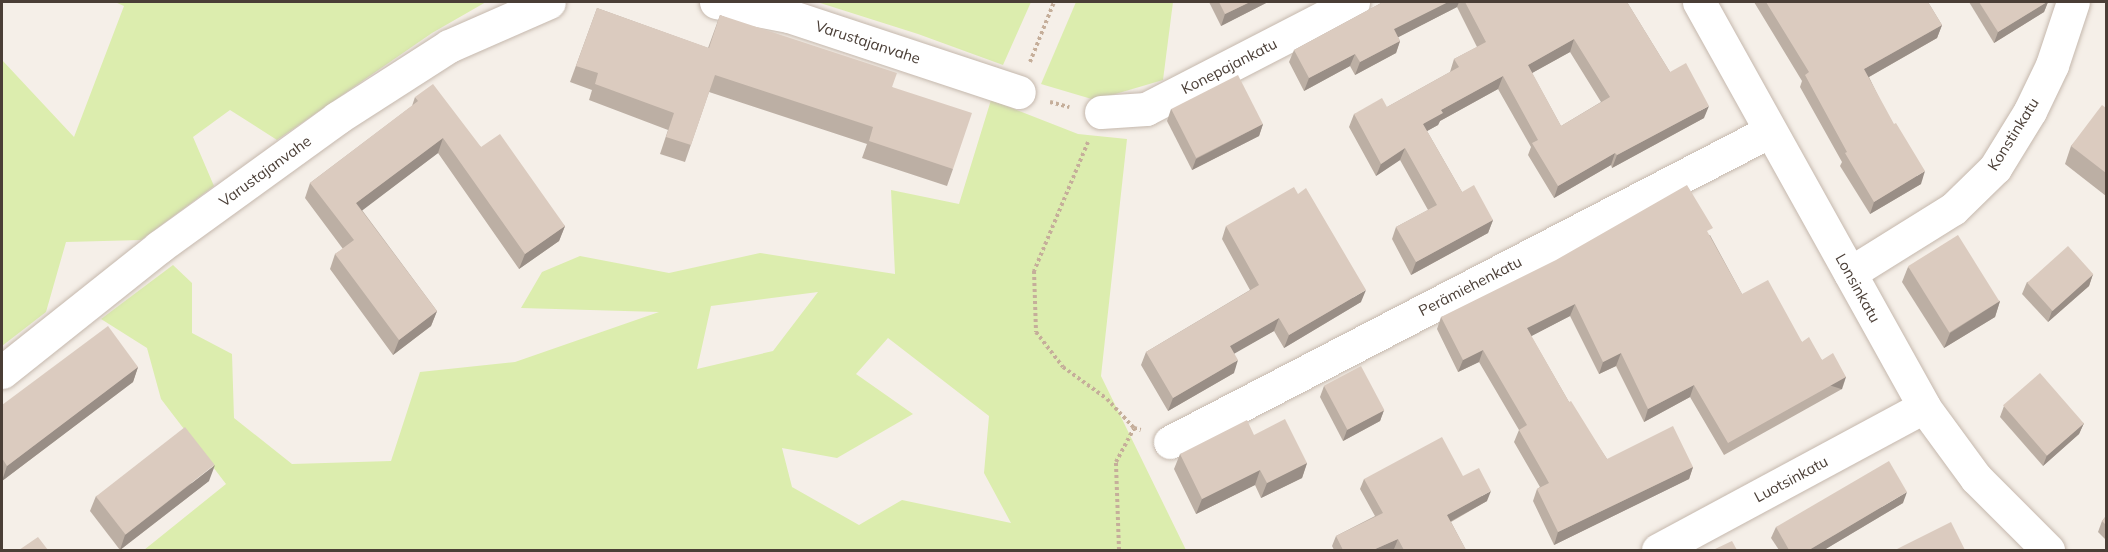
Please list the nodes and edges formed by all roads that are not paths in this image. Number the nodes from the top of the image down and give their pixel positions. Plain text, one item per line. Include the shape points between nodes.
1 (549, 2) edge
2 (716, 2) edge
3 (1353, 2) edge
4 (1699, 2) edge
5 (2073, 2) edge
6 (1019, 92) road end
7 (1101, 112) road end
8 (1770, 131) junction
9 (1850, 273) junction
10 (2, 372) edge
11 (1924, 407) junction
12 (1170, 442) road end
13 (1658, 550) edge
14 (2048, 550) edge

1 - 10 street, Varustajanvahe via 450,46 337,118 159,247
2 - 6 street, Varustajanvahe via 789,16
3 - 7 street, Konepajankatu via 1146,109
4 - 8 street, Lonsinkatu
5 - 9 street, Konstinkatu via 2052,65 2030,111 1995,168 1953,209
8 - 9 street, Lonsinkatu
8 - 12 street, Perämiehenkatu
9 - 11 street, Lonsinkatu
11 - 13 street, Luotsinkatu
11 - 14 street, Lonsinkatu via 1976,478

